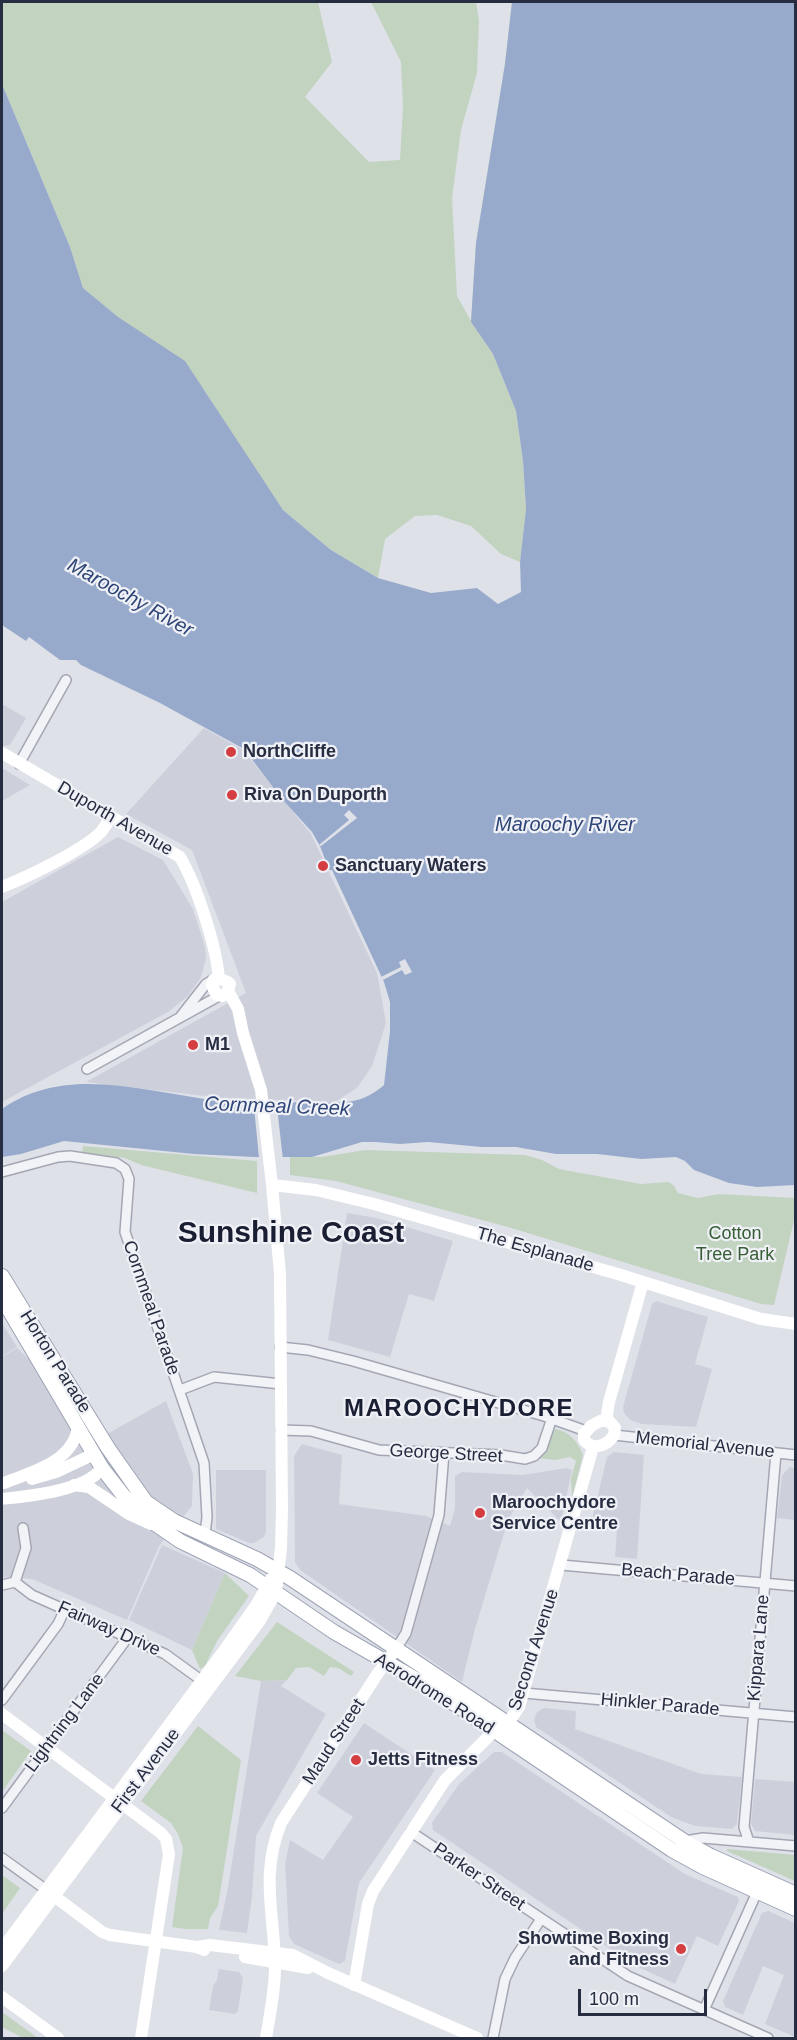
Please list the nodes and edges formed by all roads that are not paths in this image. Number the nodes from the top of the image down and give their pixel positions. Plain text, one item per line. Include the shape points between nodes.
1 (66, 680) dead end
2 (2, 753) edge
3 (19, 764) junction
4 (111, 816) junction
5 (2, 887) edge
6 (217, 979) junction
7 (224, 994) junction
8 (182, 1016) junction
9 (87, 1069) dead end
10 (2, 1172) edge
11 (272, 1185) junction
12 (2, 1276) edge
13 (643, 1282) junction
14 (2, 1298) edge
15 (795, 1324) edge
16 (280, 1347) junction
17 (281, 1384) junction
18 (180, 1390) junction
19 (552, 1418) junction
20 (606, 1421) junction
21 (78, 1427) junction
22 (281, 1430) junction
23 (586, 1431) junction
24 (614, 1435) junction
25 (593, 1447) junction
26 (108, 1448) junction
27 (444, 1453) junction
28 (776, 1453) junction
29 (94, 1454) junction
30 (795, 1455) edge
31 (102, 1468) junction
32 (3, 1483) edge
33 (72, 1485) junction
34 (2, 1500) edge
35 (23, 1528) dead end
36 (160, 1528) junction
37 (205, 1535) junction
38 (561, 1565) junction
39 (278, 1571) junction
40 (15, 1582) junction
41 (765, 1583) junction
42 (2, 1585) edge
43 (795, 1586) edge
44 (271, 1589) junction
45 (65, 1610) junction
46 (128, 1637) junction
47 (396, 1649) junction
48 (387, 1662) junction
49 (201, 1680) junction
50 (524, 1693) junction
51 (2, 1700) edge
52 (754, 1713) junction
53 (2, 1714) edge
54 (795, 1717) edge
55 (508, 1723) junction
56 (494, 1731) junction
57 (47, 1747) junction
58 (118, 1800) junction
59 (2, 1808) edge
60 (411, 1832) junction
61 (684, 1841) junction
62 (749, 1842) junction
63 (795, 1846) edge
64 (2, 1858) edge
65 (757, 1892) junction
66 (49, 1893) junction
67 (795, 1894) edge
68 (795, 1909) edge
69 (541, 1919) junction
70 (155, 1942) junction
71 (2, 1949) edge
72 (275, 1956) junction
73 (2, 1966) edge
74 (354, 1985) junction
75 (2, 1997) edge
76 (705, 2010) junction
77 (58, 2038) edge
78 (141, 2038) edge
79 (266, 2038) edge
80 (477, 2038) edge
81 (493, 2038) edge
82 (768, 2038) edge

1 - 3 street
2 - 3 street, Duporth Avenue
3 - 4 street, Duporth Avenue
4 - 5 street via 102,831 86,843
4 - 6 street, Duporth Avenue via 180,857 214,948
6 - 7 street via 230,983
6 - 8 street via 207,983
7 - 8 street
7 - 11 street via 239,1012 259,1082
8 - 9 street
10 - 18 street, Cornmeal Parade via 70,1156 116,1163 125,1169 129,1179 125,1232
11 - 13 street, The Esplanade via 316,1190 374,1204
11 - 16 street via 280,1274
12 - 26 main road, Horton Parade
13 - 15 street, The Esplanade via 761,1319
13 - 20 street
14 - 21 main road, Horton Parade
16 - 17 street
16 - 19 street via 340,1357
17 - 18 street via 214,1377
17 - 22 street
18 - 37 street, Cornmeal Parade via 205,1470
19 - 23 street
19 - 27 street, George Street via 542,1448 530,1458
20 - 23 street
20 - 24 street via 615,1428
21 - 29 main road, Horton Parade
21 - 32 street via 73,1444 58,1458
22 - 27 street, George Street via 311,1431 379,1450
22 - 39 street via 282,1541
23 - 25 street via 584,1440
24 - 25 street
24 - 28 street, Memorial Avenue
25 - 38 street, Second Avenue
26 - 29 main road
26 - 31 main road
26 - 37 main road, Aerodrome Road via 146,1502
27 - 47 street, Maud Street via 436,1527 405,1634
28 - 30 street, Memorial Avenue
28 - 41 street, Kippara Lane
29 - 31 main road, Aerodrome Road
29 - 32 street via 48,1475
31 - 33 street
31 - 36 main road, Aerodrome Road via 129,1501
33 - 34 street
33 - 36 street via 89,1487 129,1514
35 - 40 street via 26,1548
36 - 44 main road, Aerodrome Road
37 - 39 main road, Aerodrome Road
38 - 41 street, Beach Parade
38 - 50 street, Second Avenue
39 - 44 street, First Avenue
39 - 47 main road, Aerodrome Road
40 - 42 street
40 - 45 street, Fairway Drive
41 - 43 street, Beach Parade
41 - 52 street, Kippara Lane
44 - 48 main road, Aerodrome Road
44 - 49 street, First Avenue
44 - 58 street, First Avenue via 259,1622
45 - 46 street, Fairway Drive
45 - 51 street
46 - 49 street, Fairway Drive via 165,1654
46 - 57 street, Lightning Lane
47 - 48 street, Maud Street
47 - 55 main road, Aerodrome Road
48 - 56 main road, Aerodrome Road
48 - 72 street, Maud Street via 281,1823 274,1840 269,1881
49 - 58 street, First Avenue
50 - 52 street, Hinkler Parade
50 - 55 street, Second Avenue
52 - 54 street, Hinkler Parade
52 - 62 street, Kippara Lane via 744,1827
53 - 57 street
55 - 56 street, Second Avenue
55 - 61 main road, Aerodrome Road
56 - 60 street, Second Avenue via 445,1780
56 - 65 main road, Aerodrome Road via 672,1850
57 - 58 street
57 - 59 street, Lightning Lane
58 - 66 street, First Avenue
58 - 70 street via 161,1833 168,1846
60 - 69 street, Parker Street
60 - 74 street, Second Avenue via 369,1897
61 - 62 street via 703,1838
61 - 67 main road, Aerodrome Road
62 - 63 street
64 - 66 street
65 - 68 main road, Aerodrome Road
65 - 76 street
66 - 70 street via 102,1932
66 - 71 street, First Avenue
66 - 73 street, First Avenue
69 - 76 street, Parker Street via 627,1976
69 - 81 street via 505,1979
70 - 72 street via 197,1947 210,1944
70 - 78 street
72 - 74 street via 298,1957
72 - 79 street, Maud Street
74 - 80 street
75 - 77 street
76 - 82 street, Parker Street

